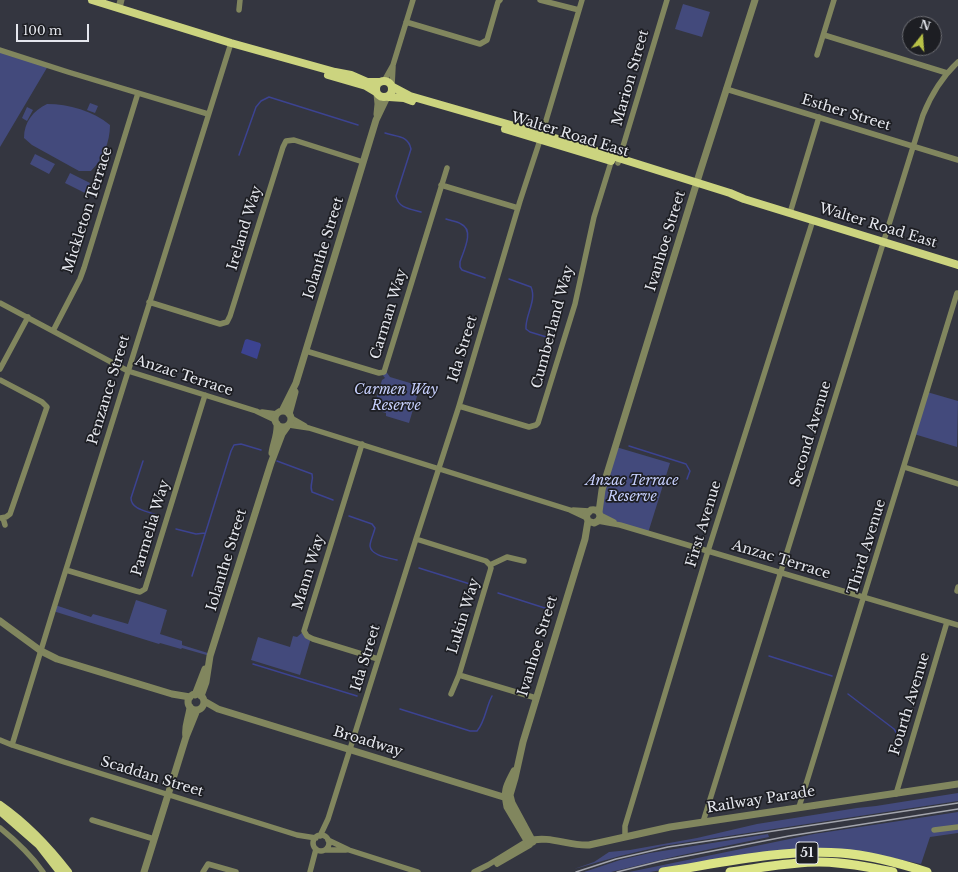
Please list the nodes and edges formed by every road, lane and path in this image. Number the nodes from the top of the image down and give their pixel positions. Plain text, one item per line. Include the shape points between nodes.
1 (92, 0) edge
2 (240, 0) edge
3 (413, 0) edge
4 (500, 0) edge
5 (540, 0) edge
6 (582, 0) edge
7 (667, 0) edge
8 (755, 0) edge
9 (834, 0) edge
10 (120, 4) edge
11 (239, 10) dead end
12 (579, 10) junction
13 (406, 22) junction
14 (824, 35) junction
15 (231, 43) junction
16 (0, 50) edge
17 (267, 53) junction
18 (817, 56) dead end
19 (958, 62) edge
20 (393, 65) junction
21 (947, 73) junction
22 (382, 82) junction
23 (392, 86) junction
24 (726, 89) junction
25 (138, 93) junction
26 (377, 93) junction
27 (388, 97) junction
28 (208, 114) junction
29 (819, 117) junction
30 (376, 120) junction
31 (542, 137) junction
32 (914, 146) junction
33 (616, 160) junction
34 (958, 160) edge
35 (363, 162) junction
36 (446, 168) dead end
37 (442, 185) junction
38 (696, 185) junction
39 (518, 208) junction
40 (790, 213) junction
41 (813, 220) junction
42 (883, 242) junction
43 (958, 265) edge
44 (957, 293) edge
45 (149, 302) junction
46 (0, 303) edge
47 (28, 317) junction
48 (53, 331) junction
49 (306, 351) junction
50 (0, 369) edge
51 (128, 371) junction
52 (0, 380) edge
53 (205, 395) junction
54 (459, 406) junction
55 (284, 419) junction
56 (362, 444) junction
57 (904, 467) junction
58 (439, 468) junction
59 (958, 484) edge
60 (570, 510) junction
61 (595, 515) junction
62 (2, 518) edge
63 (587, 520) junction
64 (5, 526) dead end
65 (416, 539) junction
66 (585, 539) junction
67 (708, 551) junction
68 (524, 562) dead end
69 (490, 565) junction
70 (66, 570) junction
71 (781, 572) junction
72 (864, 597) junction
73 (0, 621) edge
74 (947, 622) junction
75 (958, 625) edge
76 (41, 651) junction
77 (378, 659) junction
78 (459, 675) junction
79 (451, 694) dead end
80 (536, 698) junction
81 (196, 702) junction
82 (0, 740) edge
83 (12, 745) junction
84 (350, 750) junction
85 (958, 784) edge
86 (167, 794) junction
87 (896, 794) junction
88 (508, 798) junction
89 (0, 805) edge
90 (800, 807) junction
91 (0, 812) edge
92 (328, 818) junction
93 (92, 820) dead end
94 (703, 822) junction
95 (958, 827) edge
96 (0, 828) edge
97 (934, 830) dead end
98 (297, 834) junction
99 (318, 837) junction
100 (625, 837) junction
101 (154, 839) junction
102 (328, 839) junction
103 (531, 842) junction
104 (315, 846) junction
105 (325, 850) junction
106 (349, 850) junction
107 (314, 860) junction
108 (400, 869) edge
109 (679, 871) edge
110 (43, 872) edge
111 (60, 872) edge
112 (68, 872) edge
113 (144, 872) edge
114 (203, 872) edge
115 (236, 872) edge
116 (310, 872) edge
117 (418, 872) edge
118 (474, 872) edge
119 (480, 872) edge
120 (663, 872) edge
121 (730, 872) edge
122 (893, 872) edge
123 (928, 872) edge

1 - 10 main road
2 - 11 street
3 - 13 street
4 - 13 street via 487,40 480,44
5 - 12 street
6 - 12 street, Ida Street
7 - 33 street, Marion Street
8 - 24 street, Ivanhoe Street
9 - 14 street
10 - 15 main road
12 - 31 street, Ida Street
13 - 20 street
14 - 18 street
14 - 21 street
15 - 17 main road
15 - 28 street, Penzance Street
16 - 25 street
17 - 22 main road via 347,74 364,81
17 - 26 main road via 279,60 366,86
19 - 21 street, Second Avenue
20 - 22 street
20 - 23 street
21 - 32 street, Second Avenue via 927,106
22 - 23 main road via 388,82
22 - 26 main road via 376,86
23 - 27 main road
23 - 31 main road, Walter Road East via 410,96
24 - 29 street, Esther Street
24 - 38 street, Ivanhoe Street
25 - 28 street
25 - 48 street, Mickleton Terrace via 84,268
26 - 27 main road via 382,97
26 - 30 street, Iolanthe Street
27 - 30 street, Iolanthe Street
27 - 31 main road, Walter Road East via 404,98
28 - 45 street, Penzance Street
29 - 32 street, Esther Street
29 - 40 street
30 - 35 street, Iolanthe Street
31 - 33 main road, Walter Road East
31 - 39 street, Ida Street
32 - 34 street, Esther Street
32 - 42 street, Second Avenue
33 - 38 main road, Walter Road East
33 - 54 street, Cumberland Way via 594,217 575,304 538,423 529,427
35 - 45 street, Ireland Way via 294,140 286,141 227,322 220,324
35 - 49 street, Iolanthe Street
36 - 37 street, Carman Way
37 - 39 street
37 - 49 street, Carman Way via 384,372 379,373
38 - 40 main road, Walter Road East via 730,193
38 - 61 street, Ivanhoe Street
39 - 54 street, Ida Street
40 - 41 main road, Walter Road East
41 - 42 main road, Walter Road East
41 - 67 street, First Avenue
42 - 43 main road, Walter Road East
42 - 71 street, Second Avenue
44 - 57 street, Third Avenue
45 - 51 street, Penzance Street
46 - 47 street, Anzac Terrace
47 - 48 street, Anzac Terrace
47 - 50 street
48 - 51 street, Anzac Terrace
49 - 55 street, Iolanthe Street via 294,398
51 - 53 street, Anzac Terrace
51 - 70 street, Penzance Street
52 - 62 street via 46,406 10,514
53 - 55 street, Anzac Terrace
53 - 70 street, Parmelia Way via 145,589 140,592
54 - 58 street, Ida Street
55 - 56 street, Anzac Terrace
55 - 81 street, Iolanthe Street
56 - 58 street, Anzac Terrace
56 - 77 street, Mann Way via 304,632 313,639
57 - 59 street
57 - 72 street, Third Avenue
58 - 60 street, Anzac Terrace
58 - 65 street, Ida Street
60 - 61 street, Anzac Terrace
60 - 63 street, Anzac Terrace
61 - 63 street via 592,523
61 - 66 street, Ivanhoe Street
61 - 67 street, Anzac Terrace
62 - 64 street
63 - 66 street, Ivanhoe Street
65 - 69 street, Lukin Way via 486,561
65 - 77 street, Ida Street
66 - 80 street, Ivanhoe Street
67 - 71 street, Anzac Terrace
67 - 100 street, First Avenue via 625,826
68 - 69 street, Lukin Way via 507,557
69 - 78 street, Lukin Way via 491,570
70 - 76 street, Penzance Street
71 - 72 street, Anzac Terrace
71 - 94 street, Second Avenue
72 - 74 street, Anzac Terrace
72 - 90 street, Third Avenue
73 - 76 street, Broadway
74 - 75 street, Anzac Terrace
74 - 87 street, Fourth Avenue
76 - 81 street, Broadway via 57,659
76 - 83 street, Penzance Street
77 - 84 street, Ida Street
78 - 79 street, Lukin Way
78 - 80 street, Lukin Way
80 - 88 street, Ivanhoe Street
81 - 84 street, Broadway
81 - 86 street, Iolanthe Street
82 - 83 street, Scaddan Street
83 - 86 street, Scaddan Street
84 - 88 street, Broadway
84 - 92 street, Ida Street
85 - 87 street, Railway Parade
86 - 98 street, Scaddan Street
86 - 101 street, Iolanthe Street
87 - 90 street, Railway Parade
88 - 103 street via 507,807
89 - 112 main road via 42,841
90 - 94 street, Railway Parade
91 - 111 main road via 39,845
92 - 99 street, Ida Street
92 - 102 street, Ida Street
93 - 101 street
94 - 100 street, Railway Parade
95 - 97 street
96 - 110 street via 17,842
98 - 99 street, Scaddan Street
98 - 104 street, Scaddan Street
99 - 102 street
99 - 104 street
100 - 103 street, Railway Parade via 589,845 546,839
101 - 113 street, Iolanthe Street
102 - 105 street via 329,846
102 - 106 street
103 - 118 street
103 - 119 street
104 - 105 street via 319,851
104 - 107 street
105 - 106 street
105 - 107 street
106 - 108 street
107 - 116 street
108 - 117 street
109 - 120 highway, 51
109 - 123 highway, 51 via 764,856 841,853 868,856
114 - 115 street via 208,864
121 - 122 highway, 51 via 819,862

